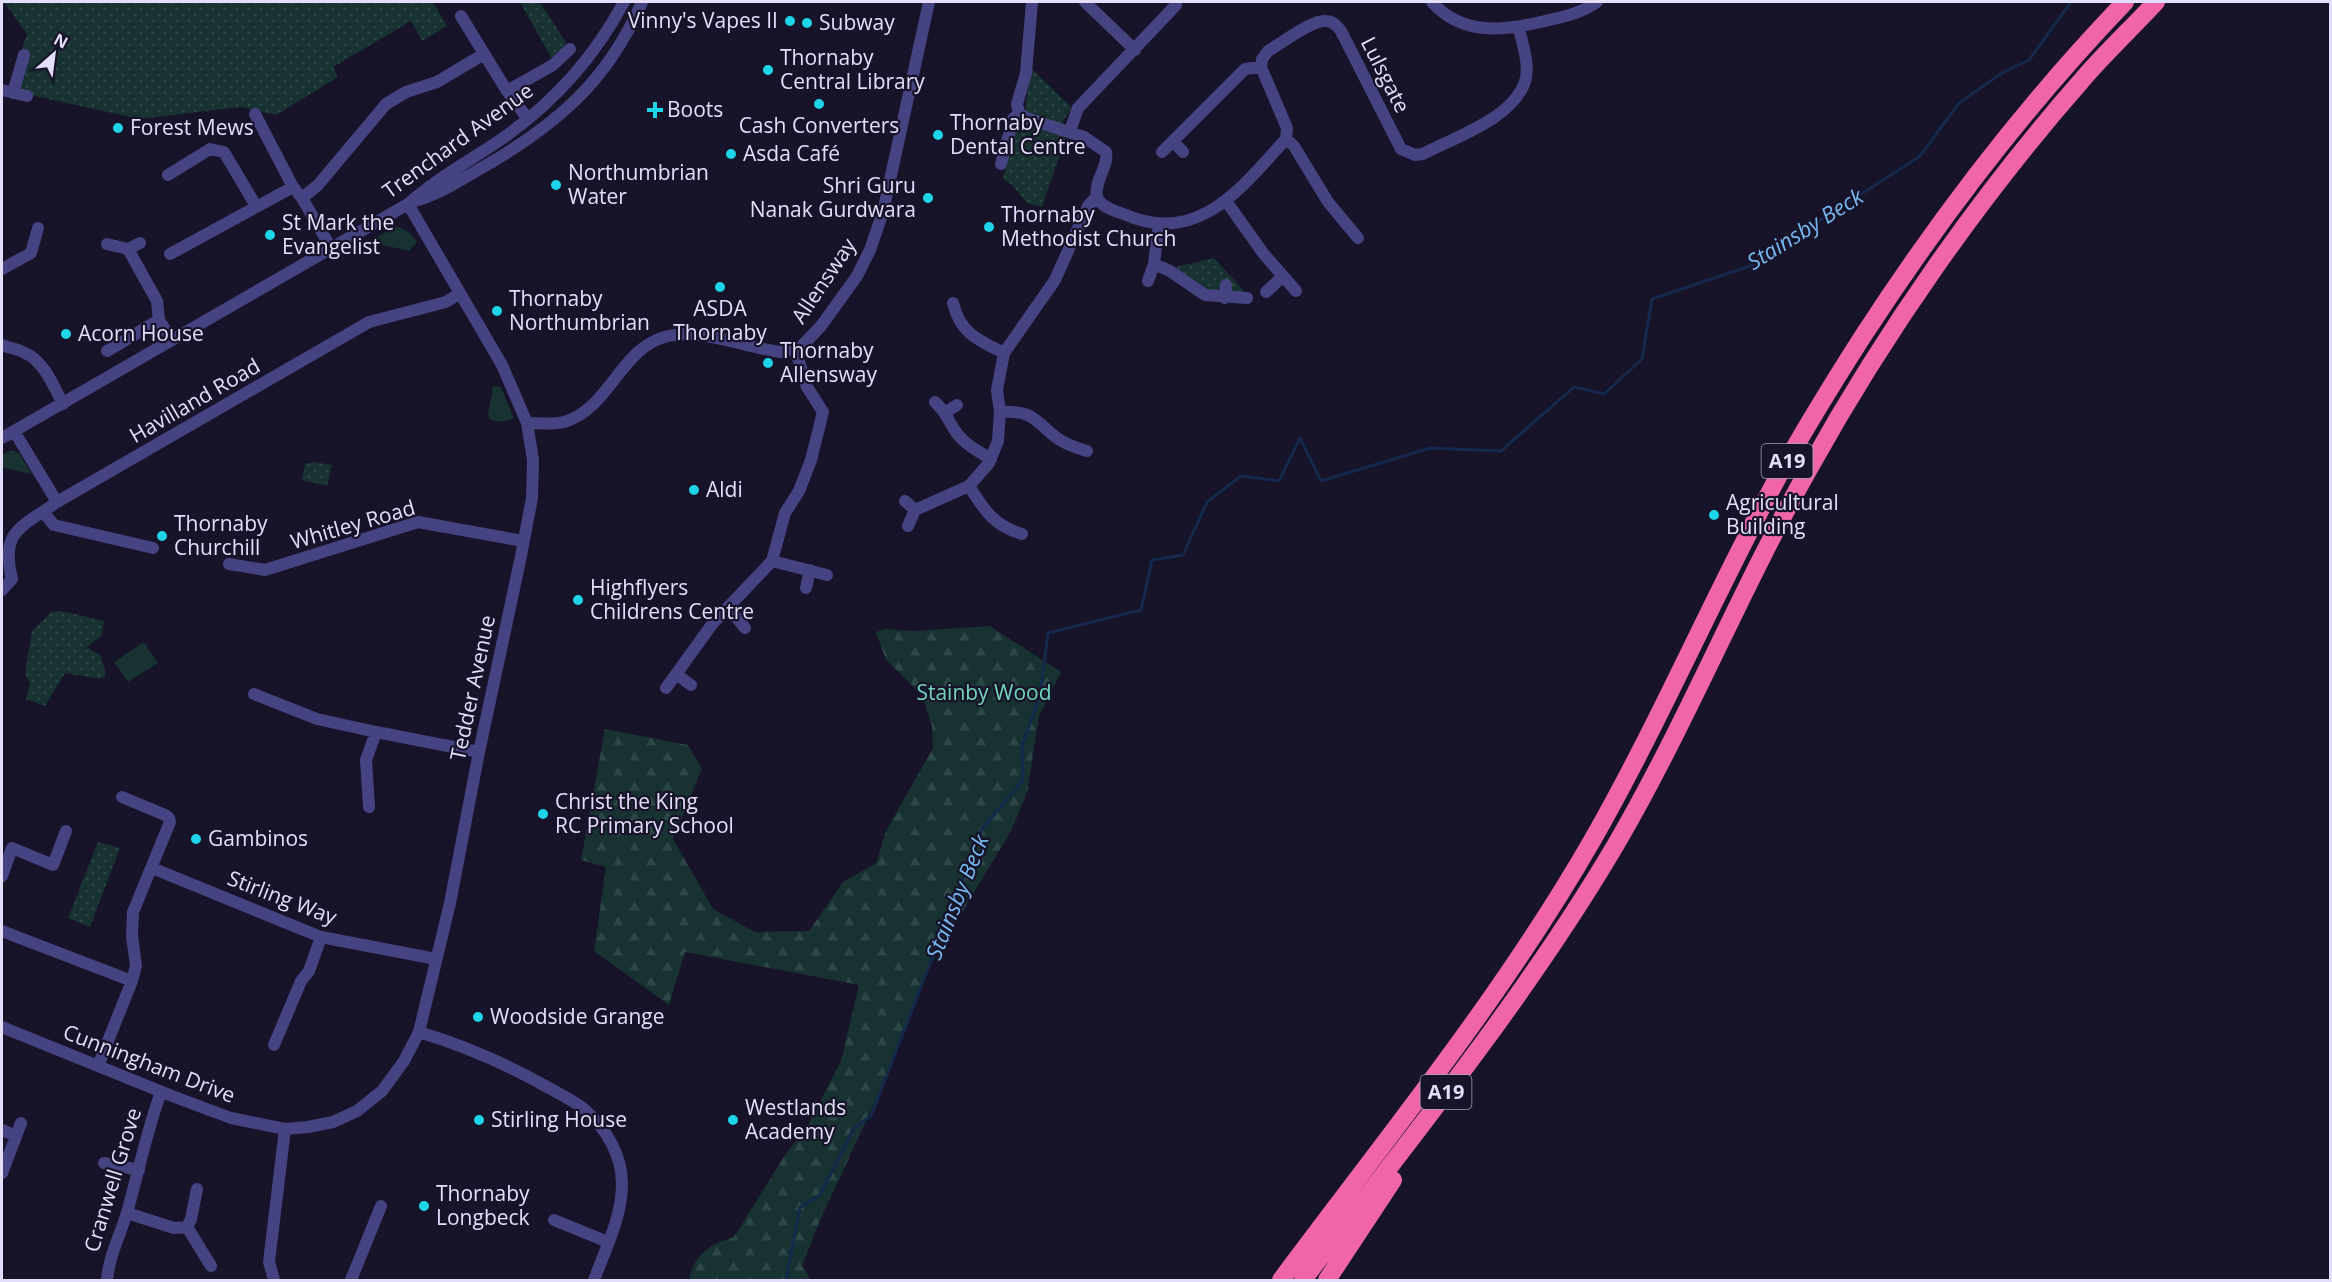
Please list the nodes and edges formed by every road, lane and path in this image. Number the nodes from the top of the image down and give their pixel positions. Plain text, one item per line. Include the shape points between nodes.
1 (624, 2) edge
2 (642, 2) edge
3 (929, 2) edge
4 (1032, 2) edge
5 (1085, 2) edge
6 (1432, 2) edge
7 (1597, 2) edge
8 (2125, 2) edge
9 (2156, 2) edge
10 (1176, 5) dead end
11 (461, 16) dead end
12 (1519, 27) junction
13 (570, 49) dead end
14 (1135, 50) junction
15 (484, 54) junction
16 (24, 55) dead end
17 (1261, 67) junction
18 (507, 91) junction
19 (7, 92) edge
20 (27, 96) dead end
21 (1019, 113) junction
22 (255, 114) dead end
23 (528, 119) junction
24 (1070, 131) junction
25 (1286, 139) junction
26 (1173, 141) junction
27 (1162, 152) dead end
28 (1183, 152) dead end
29 (1001, 164) dead end
30 (471, 166) junction
31 (168, 175) dead end
32 (293, 187) junction
33 (1097, 196) junction
34 (302, 198) junction
35 (1226, 201) junction
36 (408, 204) junction
37 (256, 206) junction
38 (1159, 224) junction
39 (38, 228) dead end
40 (1356, 229) dead end
41 (107, 244) dead end
42 (332, 248) junction
43 (170, 254) dead end
44 (1154, 264) junction
45 (2, 269) edge
46 (1282, 277) junction
47 (1148, 281) dead end
48 (1226, 285) dead end
49 (1296, 291) dead end
50 (1266, 292) dead end
51 (460, 293) junction
52 (1225, 298) junction
53 (1247, 298) dead end
54 (953, 303) dead end
55 (159, 320) junction
56 (172, 340) junction
57 (2, 345) edge
58 (795, 349) junction
59 (107, 351) dead end
60 (1004, 353) junction
61 (935, 402) dead end
62 (63, 404) junction
63 (957, 405) dead end
64 (946, 412) junction
65 (1000, 412) junction
66 (527, 423) junction
67 (14, 431) junction
68 (1076, 433) dead end
69 (2, 438) edge
70 (1069, 446) junction
71 (1087, 452) dead end
72 (991, 459) junction
73 (969, 486) junction
74 (905, 501) dead end
75 (57, 502) junction
76 (915, 510) junction
77 (43, 513) junction
78 (908, 526) dead end
79 (1023, 534) dead end
80 (523, 541) junction
81 (153, 548) dead end
82 (772, 561) junction
83 (229, 564) dead end
84 (810, 570) junction
85 (827, 575) dead end
86 (806, 588) dead end
87 (2, 590) edge
88 (728, 607) junction
89 (746, 628) dead end
90 (676, 674) junction
91 (692, 685) dead end
92 (666, 688) dead end
93 (254, 694) dead end
94 (376, 732) junction
95 (479, 752) junction
96 (122, 798) dead end
97 (369, 807) dead end
98 (66, 831) dead end
99 (152, 868) junction
100 (2, 876) edge
101 (1583, 898) junction
102 (2, 931) edge
103 (321, 937) junction
104 (436, 959) junction
105 (1515, 962) junction
106 (132, 981) junction
107 (2, 1027) edge
108 (419, 1032) junction
109 (274, 1045) dead end
110 (98, 1066) junction
111 (161, 1092) junction
112 (21, 1123) dead end
113 (285, 1129) junction
114 (2, 1130) edge
115 (16, 1136) junction
116 (104, 1163) dead end
117 (139, 1170) junction
118 (2, 1173) edge
119 (196, 1189) dead end
120 (381, 1206) dead end
121 (127, 1213) junction
122 (554, 1220) dead end
123 (187, 1227) junction
124 (608, 1242) junction
125 (211, 1266) dead end
126 (107, 1281) edge
127 (274, 1281) edge
128 (351, 1281) edge
129 (594, 1281) edge
130 (1266, 1281) edge
131 (1281, 1281) edge
132 (1303, 1281) edge
133 (1327, 1281) edge

1 - 23 street, Trenchard Avenue via 581,67
2 - 30 street, Trenchard Avenue via 629,31 592,84 560,116 521,144
3 - 58 street, Allensway via 876,235 862,267 821,326
4 - 21 street via 1026,73 1017,104
5 - 14 street
6 - 12 street via 1455,21 1468,26 1496,30
7 - 12 street via 1568,15
8 - 105 highway, A19 via 1992,153 1908,267 1818,406 1742,546 1625,781 1556,901
9 - 101 highway, A19 via 2082,80 2008,170 1916,297 1856,389 1809,467 1642,798
10 - 14 street
11 - 15 street
12 - 17 street, Lulsgate via 1526,78 1511,106 1423,154 1401,149 1335,24 1318,21 1268,51
13 - 18 street via 553,65
14 - 24 street via 1078,108
15 - 18 street
15 - 34 street via 437,82 406,92 386,104
16 - 19 street
17 - 25 street via 1287,128
17 - 26 street, Lulsgate via 1245,69
18 - 23 street
19 - 20 street
21 - 24 street
21 - 29 street via 1013,119
22 - 32 street
23 - 30 street, Trenchard Avenue
24 - 33 street via 1106,152
25 - 35 street
25 - 40 street via 1328,202
26 - 27 street, Lulsgate
26 - 28 street
30 - 36 street, Trenchard Avenue via 428,186
31 - 37 street via 210,148 224,152
32 - 34 street
32 - 37 street
33 - 38 street via 1102,204 1141,221
33 - 60 street via 1088,206 1055,280
34 - 42 street
35 - 38 street via 1210,213 1186,222
35 - 46 street
36 - 42 street, Trenchard Avenue
36 - 51 street, Tedder Avenue
37 - 43 street
38 - 44 street
39 - 45 street via 32,253
41 - 55 street via 134,246 157,301
42 - 56 street, Trenchard Avenue
44 - 47 street
44 - 52 street via 1205,295
46 - 49 street
46 - 50 street
48 - 52 street
51 - 66 street, Tedder Avenue via 501,365
51 - 75 street, Havilland Road via 446,302 369,321
52 - 53 street
54 - 60 street via 951,321
55 - 56 street
55 - 59 street
56 - 62 street, Trenchard Avenue
57 - 62 street via 34,358
58 - 66 street, Allensway via 781,352 696,335 667,336 644,345 573,419
58 - 82 street via 807,387 823,412 811,460 785,513
60 - 65 street via 997,390
61 - 64 street
62 - 67 street, Trenchard Avenue
63 - 64 street
64 - 72 street via 954,430 967,444
65 - 70 street via 1019,411 1037,419
65 - 72 street via 998,441
66 - 80 street, Tedder Avenue via 532,498
67 - 69 street, Trenchard Avenue
67 - 75 street
68 - 70 street
70 - 71 street
72 - 73 street
73 - 76 street
73 - 79 street via 987,514 1005,529
74 - 76 street
75 - 77 street, Havilland Road
76 - 78 street
77 - 81 street via 54,525
77 - 87 street, Havilland Road via 11,539 7,557 12,579
80 - 83 street, Whitley Road via 418,522 265,570
80 - 95 street, Tedder Avenue
82 - 84 street
82 - 88 street
84 - 85 street
84 - 86 street
88 - 89 street
88 - 90 street
90 - 91 street
90 - 92 street
93 - 94 street via 317,719
94 - 95 street
94 - 97 street via 366,760
95 - 104 street, Tedder Avenue
96 - 99 street via 169,818
98 - 100 street via 53,865 12,848
99 - 103 street, Stirling Way
99 - 106 street via 133,912 136,966
101 - 132 highway, A19 via 1515,1000
101 - 133 highway via 1555,957 1529,996 1386,1190
102 - 106 street
103 - 104 street, Stirling Way
103 - 109 street
104 - 108 street, Tedder Avenue
105 - 130 highway
105 - 131 highway, A19 via 1471,1028
106 - 110 street
107 - 110 street, Cunningham Drive
108 - 113 street, Tedder Avenue via 382,1091 357,1111 333,1122
108 - 124 street via 512,1067 584,1108 604,1130 620,1159 622,1185 620,1210
110 - 111 street, Cunningham Drive
111 - 113 street, Cunningham Drive via 231,1118
111 - 117 street, Cranwell Grove
112 - 115 street
113 - 127 street via 269,1262
114 - 115 street
115 - 118 street
116 - 117 street
117 - 121 street, Cranwell Grove
119 - 123 street
120 - 128 street
121 - 123 street via 174,1228
121 - 126 street, Cranwell Grove via 108,1263
122 - 124 street
123 - 125 street
124 - 129 street

